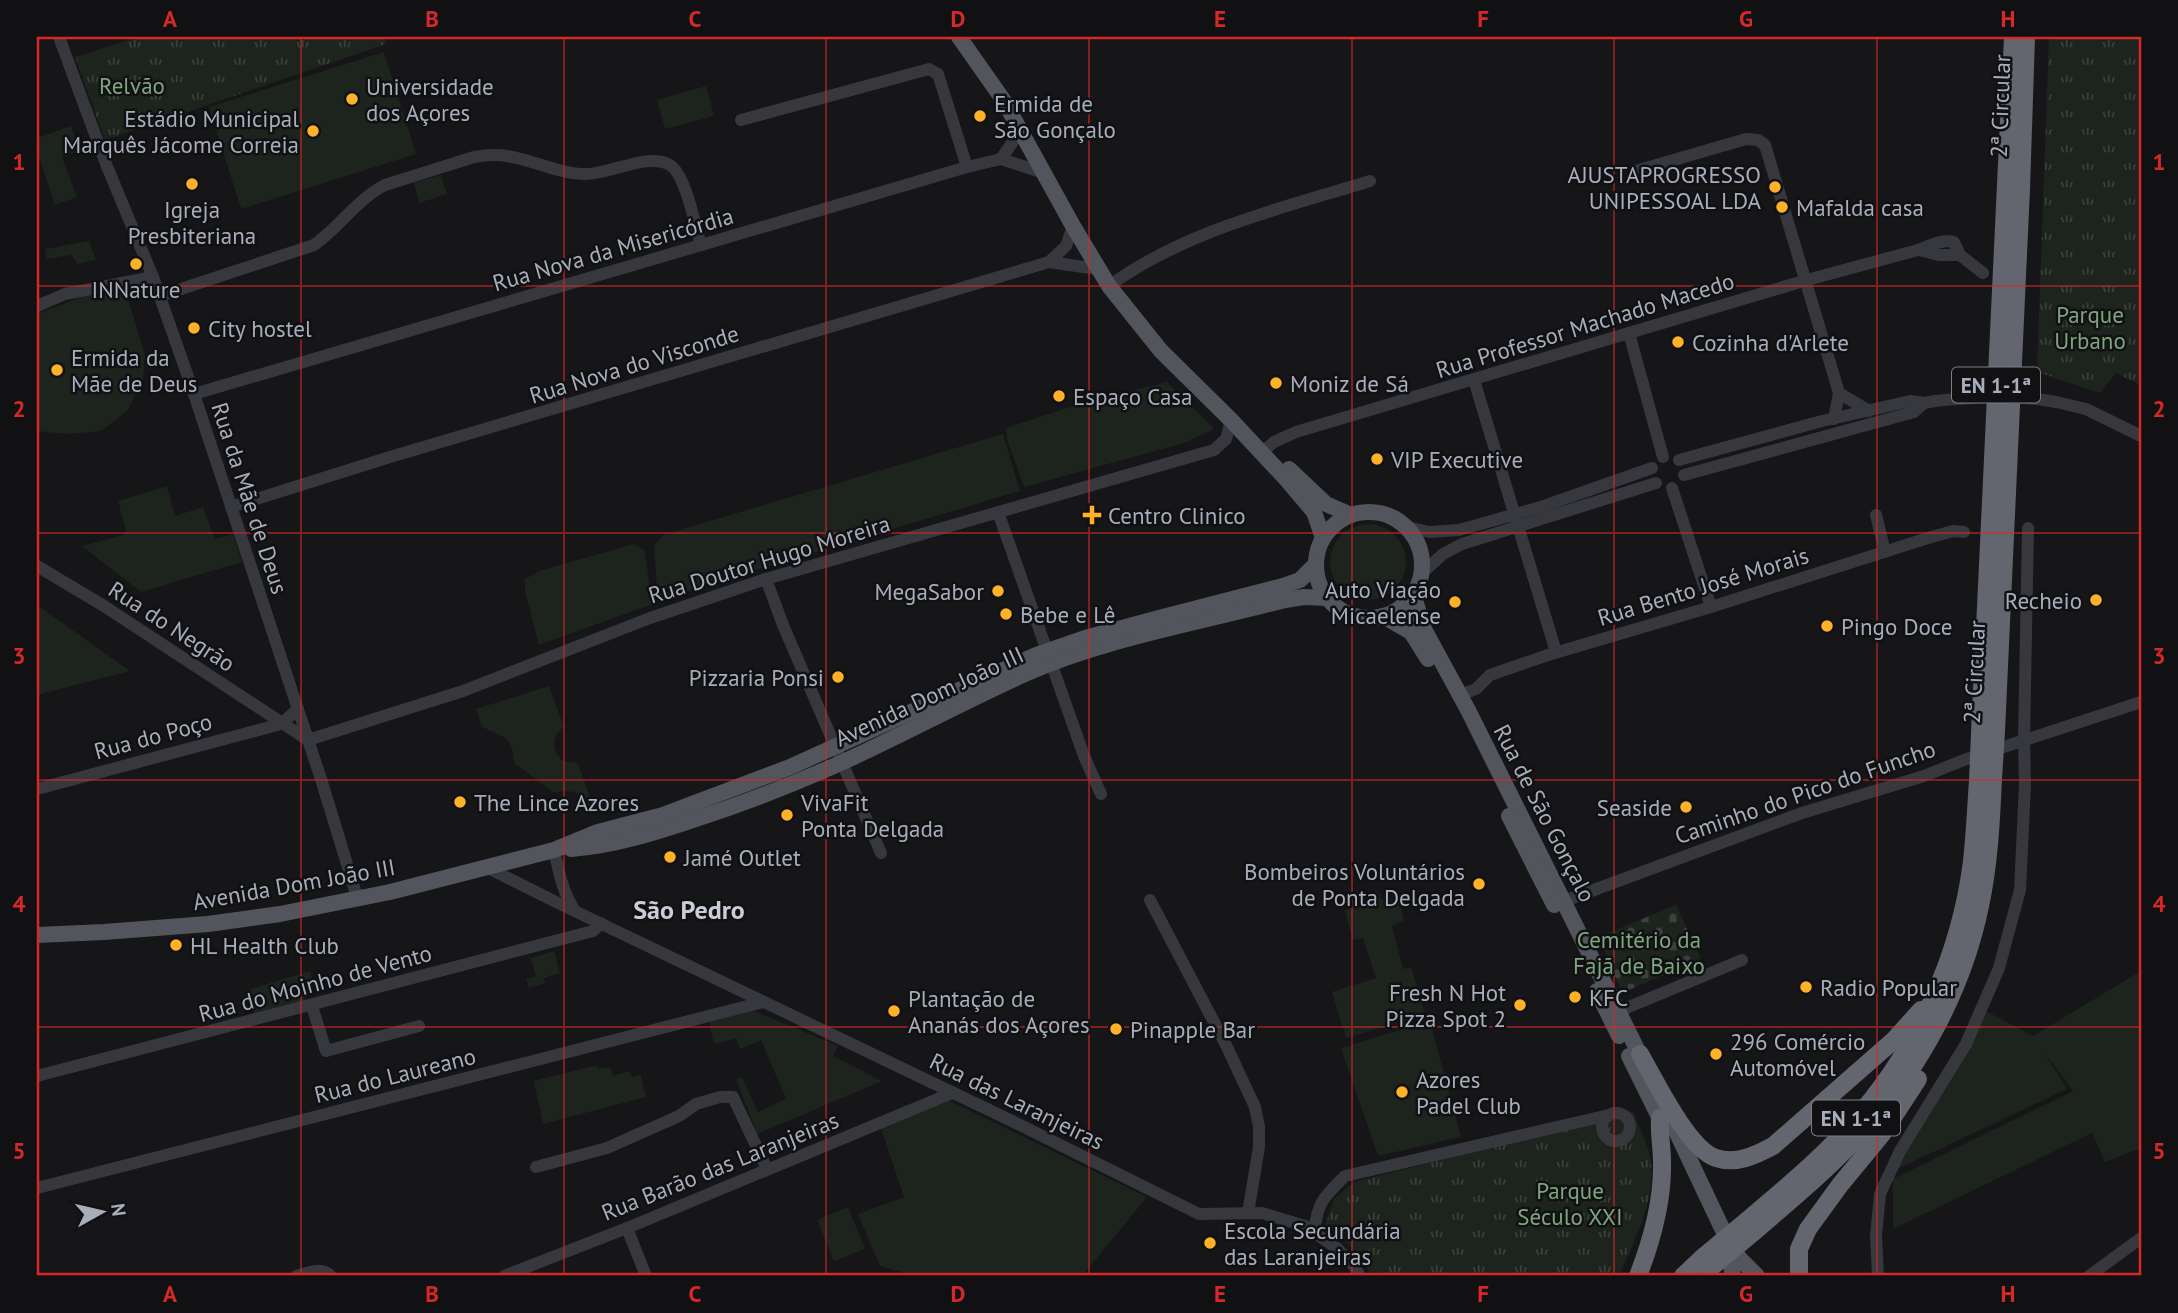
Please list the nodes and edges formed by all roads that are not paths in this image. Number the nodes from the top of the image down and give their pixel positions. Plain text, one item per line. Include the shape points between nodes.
1 (59, 37) edge
2 (959, 37) edge
3 (2013, 37) edge
4 (2026, 37) edge
5 (741, 120) dead end
6 (1021, 130) junction
7 (1001, 159) junction
8 (967, 167) junction
9 (1639, 170) dead end
10 (1044, 173) junction
11 (1370, 181) dead end
12 (1073, 226) junction
13 (701, 245) junction
14 (1049, 262) junction
15 (1097, 269) junction
16 (1983, 273) dead end
17 (153, 276) junction
18 (1807, 280) junction
19 (1109, 286) junction
20 (160, 296) junction
21 (37, 306) edge
22 (1629, 333) junction
23 (1474, 380) junction
24 (1839, 393) junction
25 (194, 394) junction
26 (1929, 402) junction
27 (1869, 411) junction
28 (1834, 419) junction
29 (1231, 420) junction
30 (2141, 436) edge
31 (1267, 448) junction
32 (1663, 457) junction
33 (1679, 460) junction
34 (1652, 468) junction
35 (1684, 475) junction
36 (1656, 483) junction
37 (1672, 488) junction
38 (231, 507) junction
39 (998, 512) junction
40 (1351, 515) junction
41 (1876, 516) dead end
42 (1516, 521) junction
43 (1407, 527) junction
44 (2028, 528) dead end
45 (1964, 532) dead end
46 (1323, 538) junction
47 (1885, 552) junction
48 (1316, 564) junction
49 (37, 566) edge
50 (1422, 573) junction
51 (766, 579) junction
52 (1413, 594) junction
53 (1327, 598) junction
54 (1711, 607) junction
55 (1382, 617) junction
56 (1556, 652) junction
57 (1049, 658) junction
58 (1460, 695) junction
59 (2141, 702) edge
60 (298, 709) junction
61 (281, 724) junction
62 (1988, 732) junction
63 (308, 740) junction
64 (2024, 740) junction
65 (840, 754) junction
66 (1985, 780) junction
67 (37, 789) edge
68 (1101, 794) dead end
69 (554, 850) junction
70 (881, 853) dead end
71 (488, 868) junction
72 (358, 900) junction
73 (1150, 900) dead end
74 (1564, 901) junction
75 (575, 911) junction
76 (601, 923) junction
77 (37, 934) edge
78 (1742, 960) dead end
79 (1935, 995) junction
80 (763, 1002) junction
81 (312, 1006) junction
82 (1619, 1011) junction
83 (419, 1026) dead end
84 (1928, 1043) junction
85 (1640, 1054) junction
86 (37, 1076) edge
87 (952, 1093) junction
88 (1609, 1115) junction
89 (1660, 1118) junction
90 (1584, 1121) junction
91 (1602, 1129) junction
92 (536, 1167) dead end
93 (767, 1169) junction
94 (37, 1188) edge
95 (1248, 1213) junction
96 (1752, 1225) junction
97 (627, 1228) junction
98 (1314, 1232) junction
99 (2141, 1238) edge
100 (536, 1263) junction
101 (1704, 1268) edge
102 (1756, 1275) edge
103 (296, 1276) edge
104 (331, 1276) edge
105 (504, 1276) edge
106 (540, 1276) edge
107 (646, 1276) edge
108 (1360, 1276) edge
109 (1638, 1276) edge
110 (1683, 1276) edge
111 (1733, 1276) edge
112 (1799, 1276) edge
113 (1878, 1276) edge
114 (2089, 1276) edge

1 - 17 street, Rua da Mãe de Deus
2 - 6 main road
3 - 62 highway, 2ª Circular / EN 1-1ª
4 - 62 highway, 2ª Circular / EN 1-1ª
5 - 8 street via 934,70
6 - 7 street
6 - 10 main road
7 - 8 street, Rua Nova da Misericórdia
7 - 10 street
8 - 13 street, Rua Nova da Misericórdia
9 - 18 street via 1746,139 1758,140 1765,145
10 - 12 main road
11 - 19 street via 1217,229 1169,250
12 - 14 street via 1066,246
12 - 15 main road
13 - 20 street via 680,176 668,164 653,160 576,174 510,156 482,156 371,192 314,245
13 - 25 street, Rua Nova da Misericórdia
14 - 15 street, Rua Nova do Visconde
14 - 38 street, Rua Nova do Visconde
15 - 19 main road
16 - 18 street, Rua Professor Machado Macedo via 1948,241
17 - 20 street, Rua da Mãe de Deus
17 - 21 street via 65,294
18 - 22 street, Rua Professor Machado Macedo
18 - 24 street
19 - 29 main road via 1161,351
20 - 25 street, Rua da Mãe de Deus
22 - 23 street, Rua Professor Machado Macedo
22 - 32 street
23 - 31 street, Rua Professor Machado Macedo via 1296,432
23 - 42 street
24 - 27 street
24 - 28 street
25 - 38 street, Rua da Mãe de Deus
26 - 27 street via 1910,401
26 - 30 street, bridge via 1985,396 2056,402 2086,409
26 - 35 street via 1914,412
27 - 28 street
28 - 33 street
29 - 31 main road
29 - 39 street, Rua Doutor Hugo Moreira via 1226,439 1214,450
29 - 46 main road via 1314,512
31 - 40 main road via 1326,504
32 - 33 street
32 - 34 street
33 - 35 street
34 - 36 street
34 - 42 street
35 - 37 street
36 - 37 street
36 - 42 street
37 - 54 street
38 - 60 street, Rua da Mãe de Deus
39 - 51 street, Rua Doutor Hugo Moreira
39 - 57 street
40 - 43 main road via 1375,512
40 - 46 main road
41 - 47 street
42 - 43 street via 1429,532
42 - 50 street via 1443,554
42 - 56 street
43 - 50 main road via 1417,541
44 - 64 street
45 - 47 street, Rua Bento José Morais via 1953,531
46 - 48 main road
47 - 54 street, Rua Bento José Morais
48 - 53 main road
48 - 57 main road, Avenida Dom João III via 1300,580 1283,586 1147,621
49 - 61 street, Rua do Negrão
50 - 52 main road
51 - 63 street, Rua Doutor Hugo Moreira via 650,618 463,691
51 - 65 street
52 - 55 main road via 1395,612
52 - 58 main road, Rua de São Gonçalo via 1424,629
53 - 55 main road via 1346,613
53 - 57 main road, Avenida Dom João III via 1285,600
54 - 56 street, Rua Bento José Morais
55 - 89 main road, Rua de São Gonçalo via 1411,632 1419,642
56 - 58 street, Rua Bento José Morais via 1490,675 1476,689
57 - 65 main road, Avenida Dom João III via 1006,683
57 - 68 street
58 - 74 main road, Rua de São Gonçalo
59 - 64 street, Caminho do Pico do Funcho
60 - 61 street
60 - 63 street, Rua da Mãe de Deus
61 - 63 street, Rua do Negrão
61 - 67 street, Rua do Poço
62 - 66 highway, 2ª Circular / EN 1-1ª, bridge
63 - 72 street, Rua da Mãe de Deus
64 - 74 street, Caminho do Pico do Funcho via 1802,813
64 - 113 street via 2020,890 1999,968 1966,1044 1900,1151 1880,1194
65 - 69 main road, Avenida Dom João III via 733,807 666,830 586,848
65 - 70 street
66 - 79 highway, 2ª Circular / EN 1-1ª via 1964,905
66 - 84 highway, 2ª Circular / EN 1-1ª via 1986,867 1980,908 1952,992
69 - 71 main road, Avenida Dom João III
69 - 75 street via 565,896
71 - 72 main road, Avenida Dom João III
71 - 75 street, Rua das Laranjeiras
72 - 77 main road, Avenida Dom João III via 208,924
73 - 95 street via 1255,1107 1259,1147
74 - 82 main road, Rua de São Gonçalo
75 - 76 street, Rua das Laranjeiras
76 - 80 street, Rua das Laranjeiras
76 - 81 street, Rua do Moinho de Vento via 593,931
78 - 82 street
79 - 85 highway via 1894,1040 1773,1146 1752,1157 1713,1158 1695,1144
79 - 96 highway, 2ª Circular / EN 1-1ª via 1886,1081
80 - 87 street, Rua das Laranjeiras
80 - 94 street, Rua do Laureano
81 - 83 street via 326,1051
81 - 86 street, Rua do Moinho de Vento
82 - 85 main road, Rua de São Gonçalo
84 - 96 highway, 2ª Circular / EN 1-1ª via 1864,1131 1827,1167
84 - 112 highway via 1925,1066 1901,1108 1808,1229 1799,1249
85 - 102 main road, Rua de São Gonçalo via 1715,1216 1740,1259
87 - 93 street, Rua Barão das Laranjeiras
87 - 95 street, Rua das Laranjeiras via 1199,1214
88 - 90 street
88 - 91 street
88 - 91 street via 1626,1117 1628,1134 1614,1141
89 - 109 highway via 1661,1192
89 - 111 main road, Rua de São Gonçalo
90 - 91 street
90 - 98 street via 1345,1176 1317,1210
92 - 93 street via 607,1148 696,1104 733,1097
93 - 97 street, Rua Barão das Laranjeiras
95 - 98 street, Rua das Laranjeiras via 1262,1213
96 - 101 highway, EN 1-1ª, bridge
97 - 100 street, Rua Barão das Laranjeiras
97 - 107 street
98 - 108 street, Rua das Laranjeiras via 1338,1250
99 - 114 street
100 - 105 street, Rua Barão das Laranjeiras
100 - 106 street
101 - 110 highway, EN 1-1ª
103 - 104 street via 320,1270

